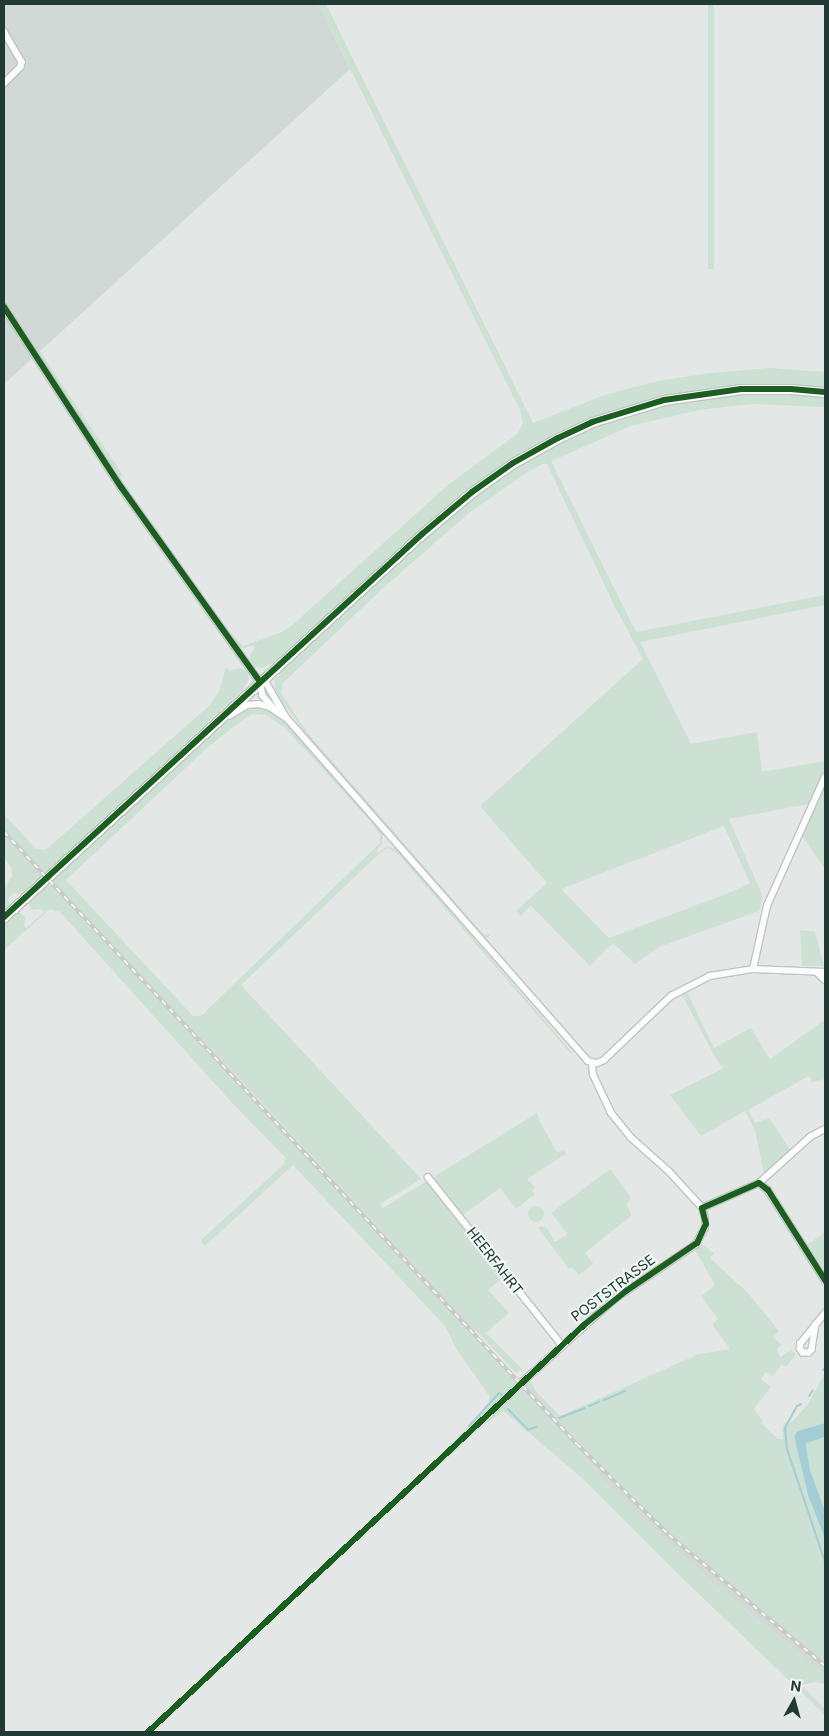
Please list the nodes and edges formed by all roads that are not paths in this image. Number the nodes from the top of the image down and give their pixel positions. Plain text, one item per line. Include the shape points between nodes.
1 (4, 31) edge
2 (4, 84) edge
3 (4, 307) edge
4 (825, 392) edge
5 (260, 682) junction
6 (275, 710) junction
7 (287, 718) junction
8 (214, 724) junction
9 (825, 777) edge
10 (4, 917) edge
11 (753, 969) junction
12 (817, 972) junction
13 (825, 972) edge
14 (825, 980) edge
15 (592, 1063) junction
16 (825, 1129) edge
17 (428, 1177) dead end
18 (759, 1183) junction
19 (702, 1208) junction
20 (825, 1280) edge
21 (825, 1313) edge
22 (816, 1324) junction
23 (562, 1345) junction
24 (520, 1384) dead end

1 - 2 street via 22,62 21,68
3 - 5 street via 121,487
4 - 5 street via 753,389 689,395 628,410 558,438 502,470 456,505
5 - 6 street via 263,696
5 - 7 street via 267,684
5 - 8 street
6 - 7 street
6 - 8 street via 264,704 250,704
7 - 15 street via 580,1055
8 - 10 street
9 - 11 street via 767,906
11 - 12 street
11 - 15 street via 718,974 682,989 664,1002 604,1060
12 - 13 street
12 - 14 street
15 - 19 street via 593,1075 611,1113 630,1138 669,1172
16 - 18 street via 810,1137
17 - 23 street, HEERFAHRT
18 - 19 street
18 - 20 street via 768,1190
19 - 23 street, POSTSTRASSE via 706,1224 697,1244 626,1290
21 - 22 street
22 - 22 street via 800,1344 803,1353 812,1350
23 - 24 street, POSTSTRASSE

